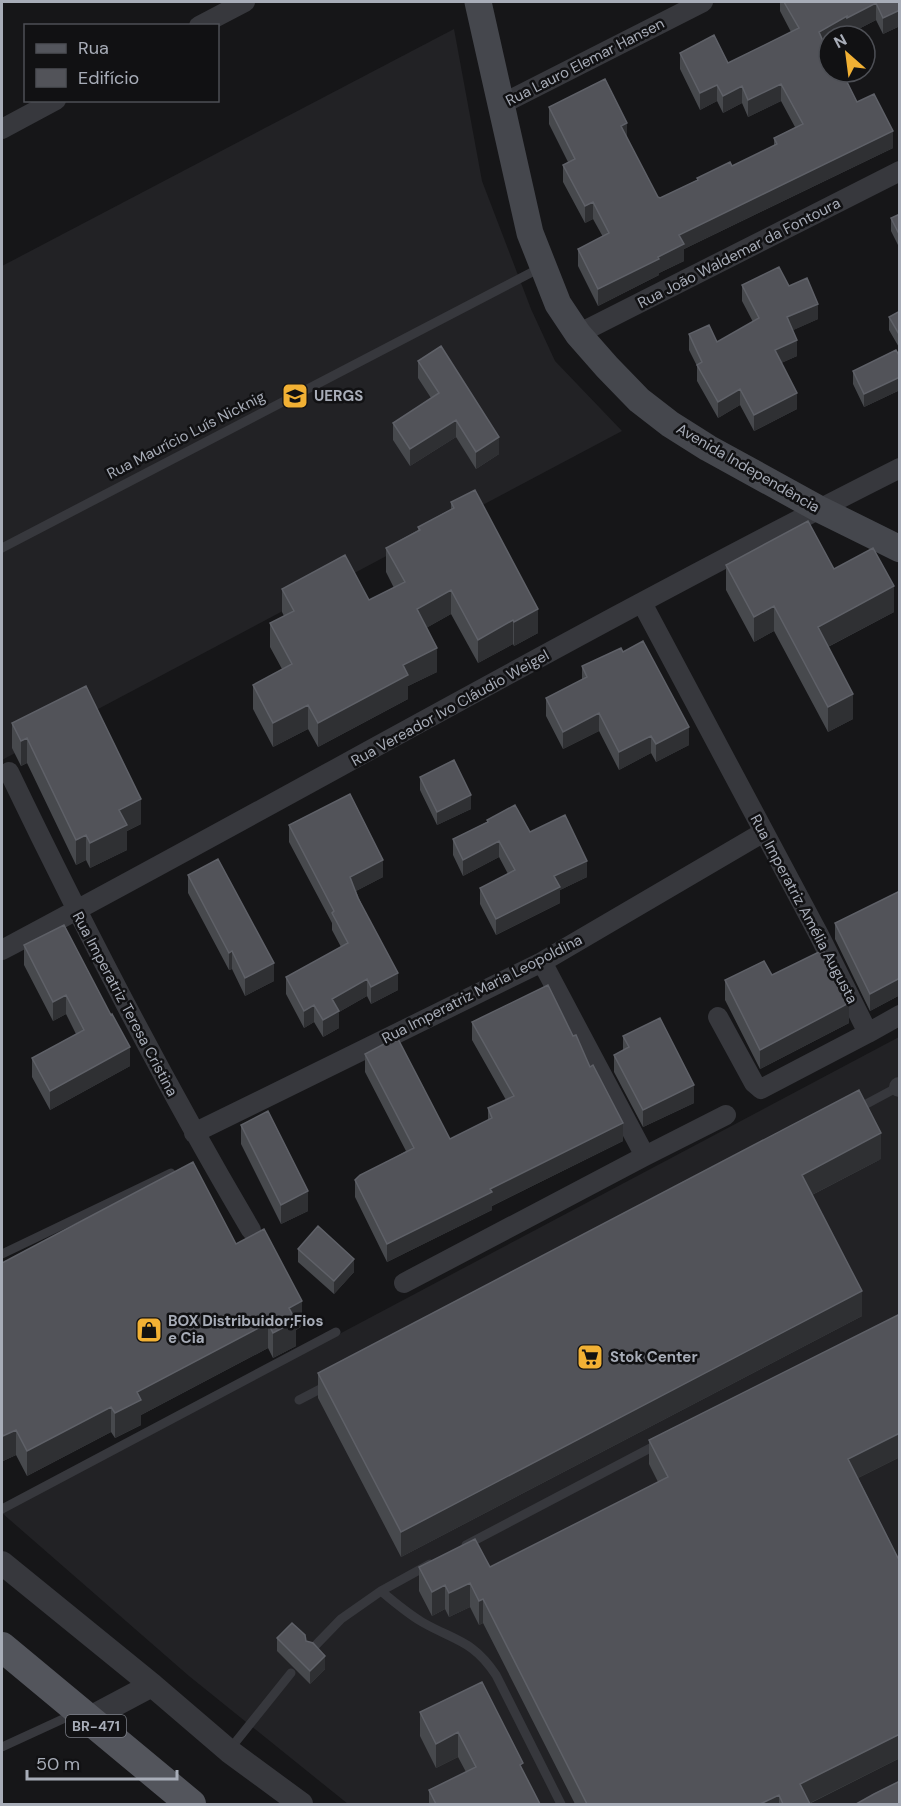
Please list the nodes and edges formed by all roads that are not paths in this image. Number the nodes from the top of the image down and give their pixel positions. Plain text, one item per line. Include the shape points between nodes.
1 (245, 2) edge
2 (478, 2) edge
3 (703, 2) edge
4 (203, 24) edge
5 (52, 102) edge
6 (500, 105) junction
7 (2, 129) edge
8 (900, 171) edge
9 (543, 266) junction
10 (578, 334) junction
11 (900, 468) edge
12 (819, 509) junction
13 (2, 548) edge
14 (900, 549) edge
15 (642, 603) junction
16 (9, 772) dead end
17 (764, 832) junction
18 (76, 911) junction
19 (2, 950) edge
20 (542, 962) junction
21 (900, 1015) edge
22 (718, 1017) dead end
23 (868, 1033) junction
24 (899, 1087) edge
25 (847, 1114) edge
26 (726, 1115) dead end
27 (194, 1133) junction
28 (645, 1156) junction
29 (171, 1173) edge
30 (251, 1230) dead end
31 (2, 1254) edge
32 (404, 1283) dead end
33 (336, 1332) dead end
34 (342, 1378) edge
35 (300, 1400) dead end
36 (666, 1439) edge
37 (2, 1509) edge
38 (455, 1551) edge
39 (444, 1557) edge
40 (2, 1563) edge
41 (381, 1591) junction
42 (2, 1647) edge
43 (311, 1650) edge
44 (291, 1673) dead end
45 (152, 1684) junction
46 (83, 1715) junction
47 (2, 1748) edge
48 (229, 1751) junction
49 (191, 1804) edge
50 (301, 1804) edge
51 (561, 1804) edge

1 - 4 street
2 - 6 main road, Avenida Independência
3 - 6 street, Rua Lauro Elemar Hansen
5 - 7 street
6 - 9 main road, Avenida Independência via 530,233
8 - 10 street, Rua João Waldemar da Fontoura
9 - 10 main road, Avenida Independência via 558,304
9 - 13 lane, Rua Maurício Luís Nicknig
10 - 12 main road, Avenida Independência via 639,400 670,424
11 - 12 street, Rua Vereador Ivo Cláudio Weigel
12 - 14 main road, Avenida Independência
12 - 15 street, Rua Vereador Ivo Cláudio Weigel
15 - 17 street, Rua Imperatriz Amélia Augusta
15 - 18 street, Rua Vereador Ivo Cláudio Weigel
16 - 18 street, Rua Imperatriz Teresa Cristina
17 - 20 street, Rua Imperatriz Maria Leopoldina
17 - 23 street, Rua Imperatriz Amélia Augusta
18 - 19 street, Rua Vereador Ivo Cláudio Weigel
18 - 27 street, Rua Imperatriz Teresa Cristina
20 - 27 street, Rua Imperatriz Maria Leopoldina
20 - 28 street
21 - 23 street
22 - 23 street via 761,1089
24 - 25 lane
26 - 28 street
27 - 30 street, Rua Imperatriz Teresa Cristina
28 - 32 street
29 - 31 lane
33 - 37 lane
34 - 35 lane
36 - 38 lane
39 - 41 lane
40 - 45 street
41 - 43 lane via 340,1619
41 - 51 lane via 431,1627 471,1645 486,1660
42 - 46 main road, BR-471
44 - 48 lane
45 - 46 street
45 - 48 street
46 - 47 lane
46 - 49 main road, BR-471
48 - 50 street

